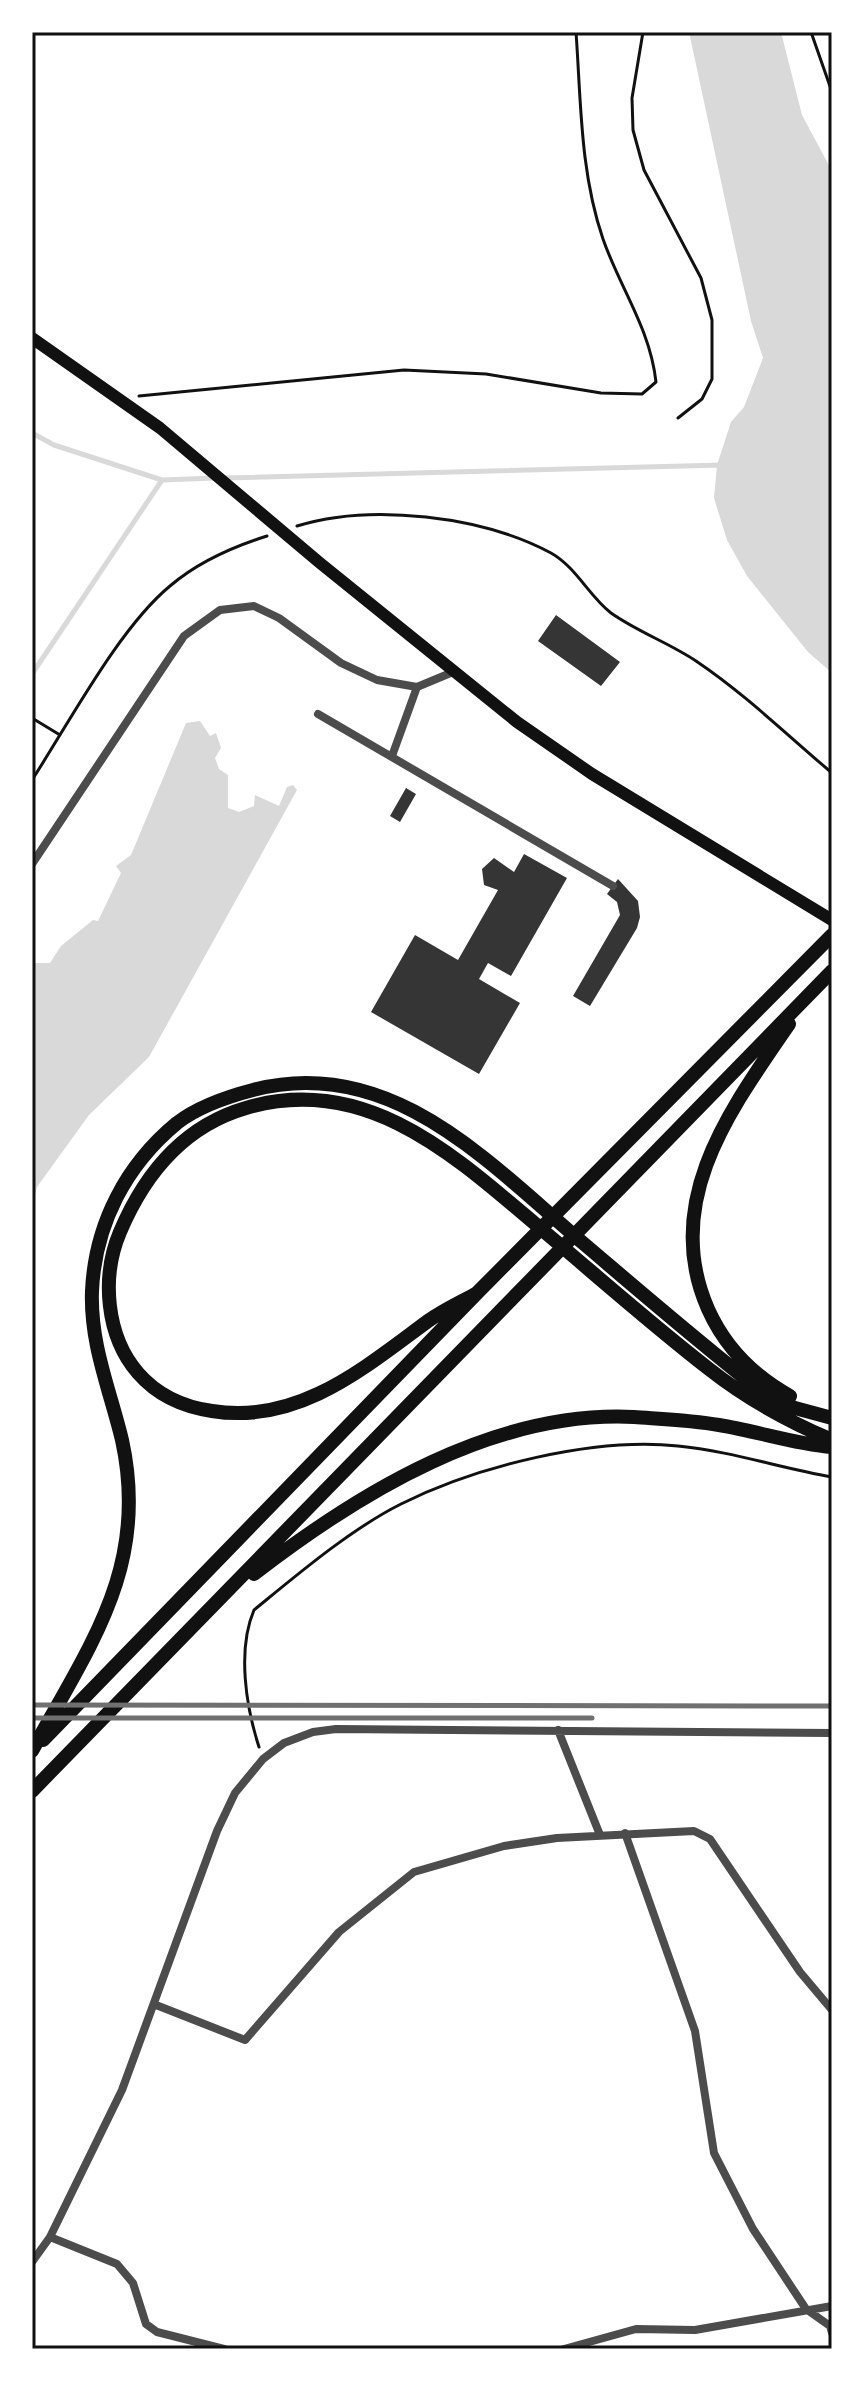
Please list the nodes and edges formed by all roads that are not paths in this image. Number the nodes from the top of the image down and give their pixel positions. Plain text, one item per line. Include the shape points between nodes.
1 (32, 338) edge
2 (453, 672) junction
3 (417, 687) junction
4 (318, 714) dead end
5 (392, 756) junction
6 (32, 864) edge
7 (613, 886) dead end
8 (832, 920) edge
9 (832, 935) edge
10 (831, 972) edge
11 (814, 989) junction
12 (477, 1293) junction
13 (829, 1417) edge
14 (832, 1440) edge
15 (832, 1447) edge
16 (210, 1608) junction
17 (558, 1730) junction
18 (832, 1733) edge
19 (32, 1752) edge
20 (32, 1791) edge
21 (625, 1833) junction
22 (600, 1835) junction
23 (156, 2005) junction
24 (832, 2010) edge
25 (50, 2237) junction
26 (32, 2262) edge
27 (832, 2306) edge
28 (806, 2309) junction
29 (832, 2333) edge
30 (224, 2349) edge
31 (564, 2349) edge

1 - 2 main road via 160,428
2 - 3 street
2 - 8 main road via 592,774
3 - 5 street
3 - 6 street via 377,680 341,663 265,610 240,605 220,610 184,636
4 - 5 street
5 - 7 street
9 - 12 highway
10 - 11 highway
11 - 13 highway via 747,1085 705,1165 690,1249 698,1286 736,1355 774,1387
11 - 16 highway
12 - 14 highway via 431,1318 374,1364 333,1387 271,1410 224,1413 191,1408 164,1396 140,1376 115,1333 110,1273 133,1203 177,1144 200,1127 261,1103 301,1097 342,1103 389,1118 450,1152 718,1376 777,1415
12 - 19 highway
13 - 19 highway via 765,1394 456,1135 395,1101 307,1080 227,1097 188,1114 152,1144 126,1179 102,1229 92,1322 128,1479 124,1560 97,1636
15 - 16 highway via 717,1424 631,1417 540,1427 448,1455 401,1478 267,1564
16 - 20 highway
17 - 18 street
17 - 22 street
17 - 23 street via 336,1729 284,1743 235,1793
21 - 22 street
21 - 24 street via 694,1831 710,1839
21 - 28 street via 695,2031 714,2153 753,2229
22 - 23 street via 504,1846 414,1872 339,1932 245,2040
23 - 25 street via 122,2090
25 - 26 street
25 - 30 street via 117,2264 133,2283 146,2324 157,2332
27 - 28 street
28 - 29 street
28 - 31 street via 695,2330 636,2329

